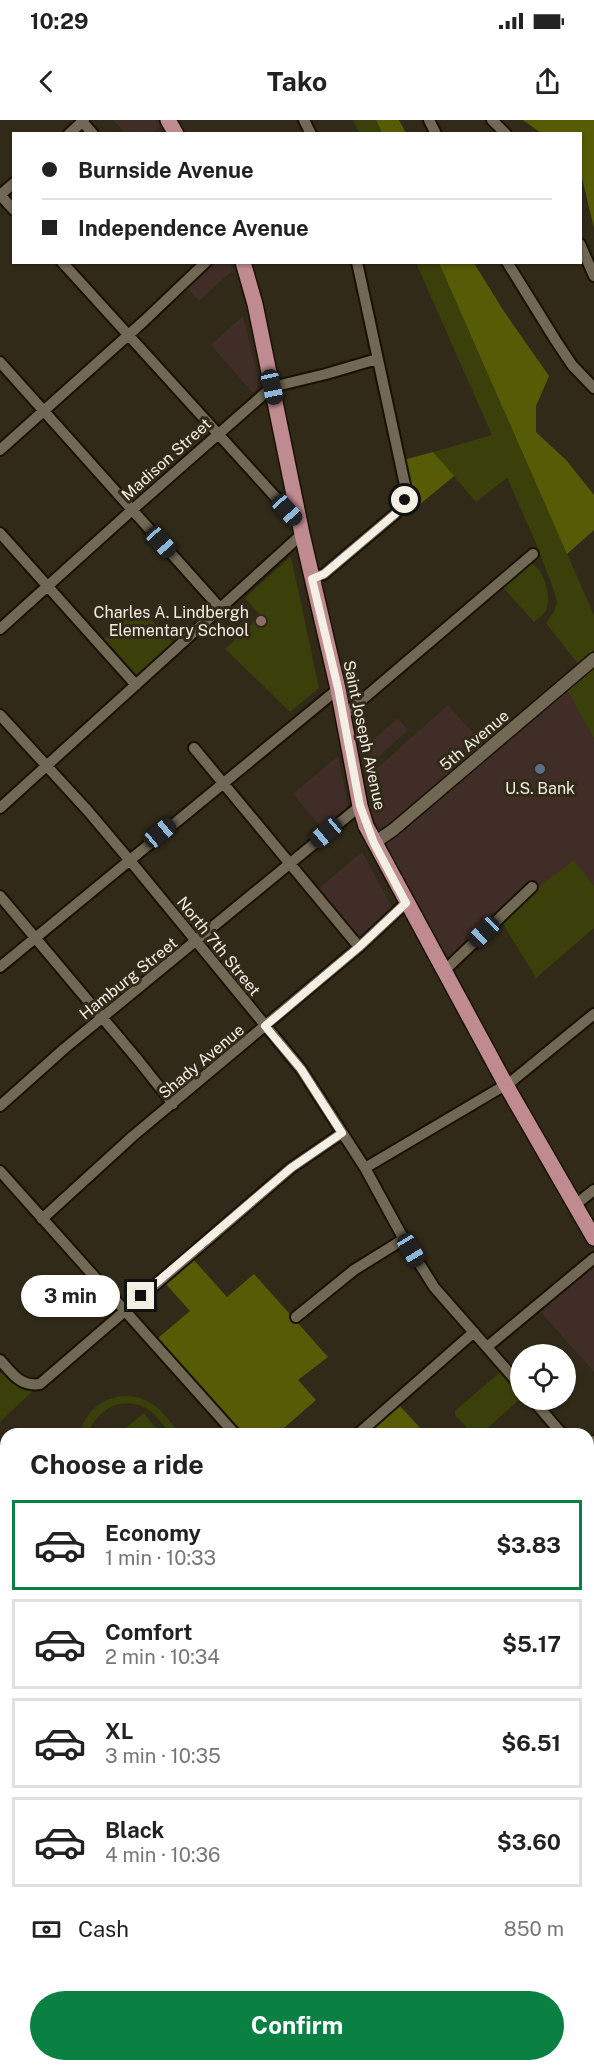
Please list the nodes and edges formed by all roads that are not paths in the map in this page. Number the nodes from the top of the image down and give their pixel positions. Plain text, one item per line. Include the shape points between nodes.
1 (82, 120) edge
2 (492, 120) edge
3 (71, 132) edge
4 (91, 132) edge
5 (504, 132) edge
6 (12, 185) edge
7 (0, 195) edge
8 (12, 208) edge
9 (582, 249) edge
10 (64, 264) edge
11 (204, 264) edge
12 (244, 264) edge
13 (357, 264) edge
14 (508, 264) edge
15 (594, 276) edge
16 (128, 336) junction
17 (377, 359) junction
18 (0, 362) edge
19 (272, 387) junction
20 (594, 388) edge
21 (44, 409) junction
22 (217, 434) junction
23 (0, 450) edge
24 (132, 510) junction
25 (302, 530) junction
26 (0, 533) edge
27 (533, 554) dead end
28 (312, 579) junction
29 (48, 586) junction
30 (220, 608) junction
31 (0, 629) edge
32 (594, 659) edge
33 (136, 685) junction
34 (338, 688) junction
35 (0, 715) edge
36 (343, 716) junction
37 (194, 748) dead end
38 (46, 766) junction
39 (222, 782) junction
40 (360, 806) junction
41 (0, 808) edge
42 (374, 843) junction
43 (129, 859) junction
44 (290, 864) junction
45 (532, 887) dead end
46 (0, 896) edge
47 (406, 903) junction
48 (36, 938) junction
49 (196, 942) junction
50 (359, 947) junction
51 (0, 967) edge
52 (444, 971) junction
53 (594, 1014) edge
54 (102, 1018) junction
55 (265, 1026) junction
56 (506, 1085) junction
57 (173, 1104) junction
58 (0, 1106) edge
59 (342, 1133) junction
60 (365, 1168) junction
61 (0, 1170) edge
62 (594, 1190) edge
63 (575, 1205) junction
64 (42, 1218) junction
65 (594, 1238) edge
66 (404, 1239) junction
67 (594, 1258) edge
68 (124, 1310) junction
69 (296, 1317) dead end
70 (474, 1332) junction
71 (487, 1347) junction
72 (0, 1360) edge
73 (510, 1373) edge
74 (542, 1410) edge
75 (231, 1428) edge
76 (365, 1428) edge
77 (557, 1428) edge

1 - 3 street
1 - 4 street
2 - 5 street
6 - 7 street
7 - 8 street
9 - 15 street
10 - 16 street
11 - 16 street
12 - 19 main road, Saint Joseph Avenue
13 - 17 street
14 - 20 street via 572,365
16 - 21 street
16 - 22 street
17 - 19 street, Madison Street
17 - 28 street via 406,496 395,514 324,574
18 - 21 street
19 - 22 street, Madison Street
19 - 25 main road, Saint Joseph Avenue
21 - 23 street
21 - 24 street
22 - 24 street, Madison Street
22 - 25 street
24 - 29 street, Madison Street
24 - 30 street
25 - 28 main road, Saint Joseph Avenue
25 - 30 street
26 - 29 street
27 - 36 street
28 - 34 main road, Saint Joseph Avenue
29 - 31 street, Madison Street
29 - 33 street
30 - 33 street
32 - 42 street, 5th Avenue
33 - 38 street
34 - 36 main road, Saint Joseph Avenue
34 - 39 street
35 - 38 street, North 7th Street
36 - 40 main road, Saint Joseph Avenue
37 - 39 street
38 - 41 street
38 - 43 street, North 7th Street
39 - 43 street
39 - 44 street
40 - 42 main road, Saint Joseph Avenue
40 - 44 street, Hamburg Street
42 - 47 main road, Saint Joseph Avenue
43 - 48 street
43 - 49 street, North 7th Street
44 - 49 street, Hamburg Street
44 - 50 street
45 - 52 street
46 - 48 street
47 - 50 street, Shady Avenue
47 - 52 main road, Saint Joseph Avenue
48 - 51 street
48 - 54 street
49 - 54 street, Hamburg Street
49 - 55 street, North 7th Street
50 - 55 street, Shady Avenue
52 - 56 main road, Saint Joseph Avenue
53 - 56 street
54 - 57 street
54 - 58 street, Hamburg Street
55 - 57 street, Shady Avenue
55 - 59 street, North 7th Street via 301,1069
56 - 60 street
56 - 63 main road, Saint Joseph Avenue
57 - 64 street, Shady Avenue
59 - 60 street, North 7th Street
59 - 68 street via 291,1168
60 - 66 street, North 7th Street
61 - 64 street
62 - 63 street
63 - 65 main road, Saint Joseph Avenue
64 - 68 street
66 - 69 street via 354,1270
66 - 70 street, North 7th Street via 434,1287
67 - 71 street
68 - 72 street via 40,1384 30,1385
68 - 75 street
70 - 71 street, North 7th Street
70 - 76 street
71 - 73 street, North 7th Street
74 - 77 street

